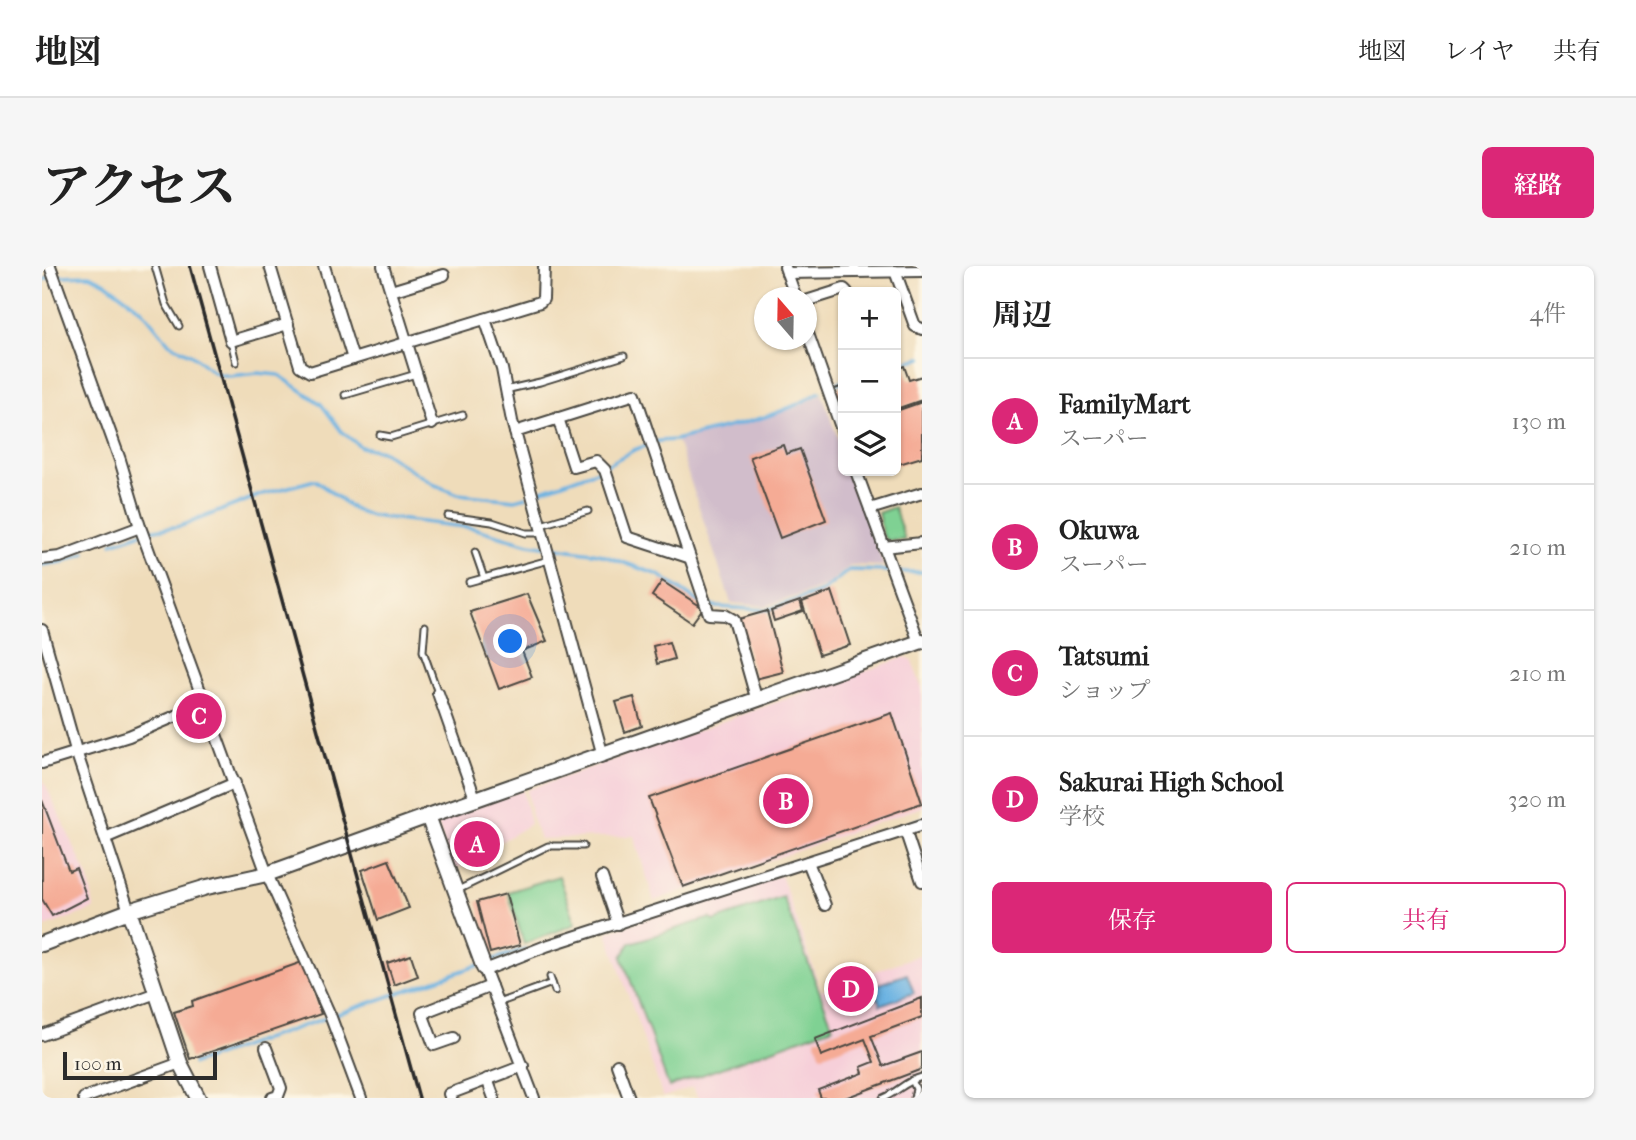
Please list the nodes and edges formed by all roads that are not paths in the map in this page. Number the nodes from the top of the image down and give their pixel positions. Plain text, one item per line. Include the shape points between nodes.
1 (50, 266) edge
2 (155, 266) edge
3 (210, 266) edge
4 (270, 266) edge
5 (324, 266) edge
6 (383, 266) edge
7 (544, 266) edge
8 (786, 270) edge
9 (895, 271) junction
10 (922, 271) edge
11 (444, 275) dead end
12 (792, 287) edge
13 (391, 290) junction
14 (838, 291) edge
15 (817, 298) edge
16 (485, 319) junction
17 (288, 324) junction
18 (180, 326) dead end
19 (922, 329) edge
20 (231, 341) junction
21 (407, 343) junction
22 (815, 350) edge
23 (624, 356) dead end
24 (353, 359) junction
25 (236, 362) dead end
26 (416, 374) junction
27 (505, 390) junction
28 (345, 395) dead end
29 (463, 415) dead end
30 (558, 418) junction
31 (838, 418) edge
32 (432, 424) junction
33 (515, 432) junction
34 (380, 435) dead end
35 (858, 476) edge
36 (922, 493) edge
37 (870, 509) junction
38 (588, 511) dead end
39 (448, 516) dead end
40 (140, 527) junction
41 (545, 542) junction
42 (922, 543) edge
43 (883, 547) junction
44 (475, 552) dead end
45 (688, 557) junction
46 (42, 559) edge
47 (484, 578) junction
48 (470, 582) dead end
49 (425, 626) dead end
50 (42, 630) edge
51 (921, 644) edge
52 (438, 693) joint
53 (757, 701) junction
54 (204, 704) junction
55 (77, 754) junction
56 (603, 756) junction
57 (42, 763) edge
58 (234, 783) junction
59 (476, 801) junction
60 (428, 816) junction
61 (922, 825) edge
62 (905, 830) junction
63 (104, 838) junction
64 (583, 846) dead end
65 (808, 862) junction
66 (267, 874) junction
67 (602, 877) dead end
68 (922, 881) edge
69 (456, 891) junction
70 (825, 905) dead end
71 (129, 912) junction
72 (617, 920) junction
73 (42, 944) edge
74 (483, 966) junction
75 (491, 986) junction
76 (555, 991) dead end
77 (156, 993) junction
78 (498, 1003) junction
79 (42, 1035) edge
80 (454, 1038) dead end
81 (266, 1048) dead end
82 (180, 1063) junction
83 (617, 1065) dead end
84 (523, 1066) junction
85 (922, 1077) edge
86 (487, 1079) junction
87 (912, 1080) junction
88 (896, 1096) edge
89 (84, 1098) edge
90 (198, 1098) edge
91 (272, 1098) edge
92 (360, 1098) edge
93 (451, 1098) edge
94 (494, 1098) edge
95 (534, 1098) edge
96 (629, 1098) edge
97 (883, 1098) edge
98 (914, 1098) edge

1 - 40 street
2 - 18 lane via 166,304
3 - 20 street
4 - 17 street
5 - 24 street
6 - 13 street
7 - 16 street via 540,302
8 - 9 street
8 - 12 street
9 - 10 street
9 - 19 street via 915,326
11 - 13 street
13 - 21 street
14 - 15 street
16 - 21 street
16 - 27 street
17 - 20 street
17 - 24 street via 304,371
20 - 25 lane
21 - 24 street
21 - 26 street
22 - 31 street
23 - 27 lane
26 - 28 lane
26 - 32 street
27 - 33 street
29 - 32 lane
30 - 33 street
30 - 45 street via 574,467 597,461 603,467 627,537
30 - 45 street via 635,394
32 - 34 lane via 391,437
33 - 41 street
35 - 37 street
36 - 37 street
37 - 43 street
38 - 41 lane
39 - 41 lane via 492,522
40 - 46 street via 60,557
40 - 54 street
41 - 47 lane
41 - 56 street
42 - 43 street
43 - 51 street
44 - 47 lane
45 - 53 street via 709,614 734,621
47 - 48 lane
49 - 52 lane via 423,651
50 - 55 street
51 - 53 street
52 - 59 street
53 - 56 street
54 - 55 street
54 - 58 street
55 - 57 street
55 - 63 street
56 - 59 street
58 - 63 street
58 - 66 street
59 - 60 street
60 - 66 street
60 - 69 street
61 - 62 street
62 - 65 street
62 - 68 street
63 - 71 street
64 - 69 lane via 548,846
65 - 70 street
65 - 72 street
66 - 71 street
66 - 92 street via 332,1020
67 - 72 street
69 - 74 street
71 - 73 street
71 - 77 street
72 - 74 street
74 - 75 street
75 - 78 street
75 - 80 street via 422,1013 434,1045
76 - 78 lane via 551,980
77 - 79 street
77 - 82 street
78 - 84 street
81 - 91 street via 281,1088
82 - 89 street
82 - 90 street
83 - 96 street
84 - 86 street
84 - 95 street
85 - 87 lane
86 - 93 street via 449,1094
86 - 94 street
87 - 88 lane
87 - 98 lane
88 - 97 lane

